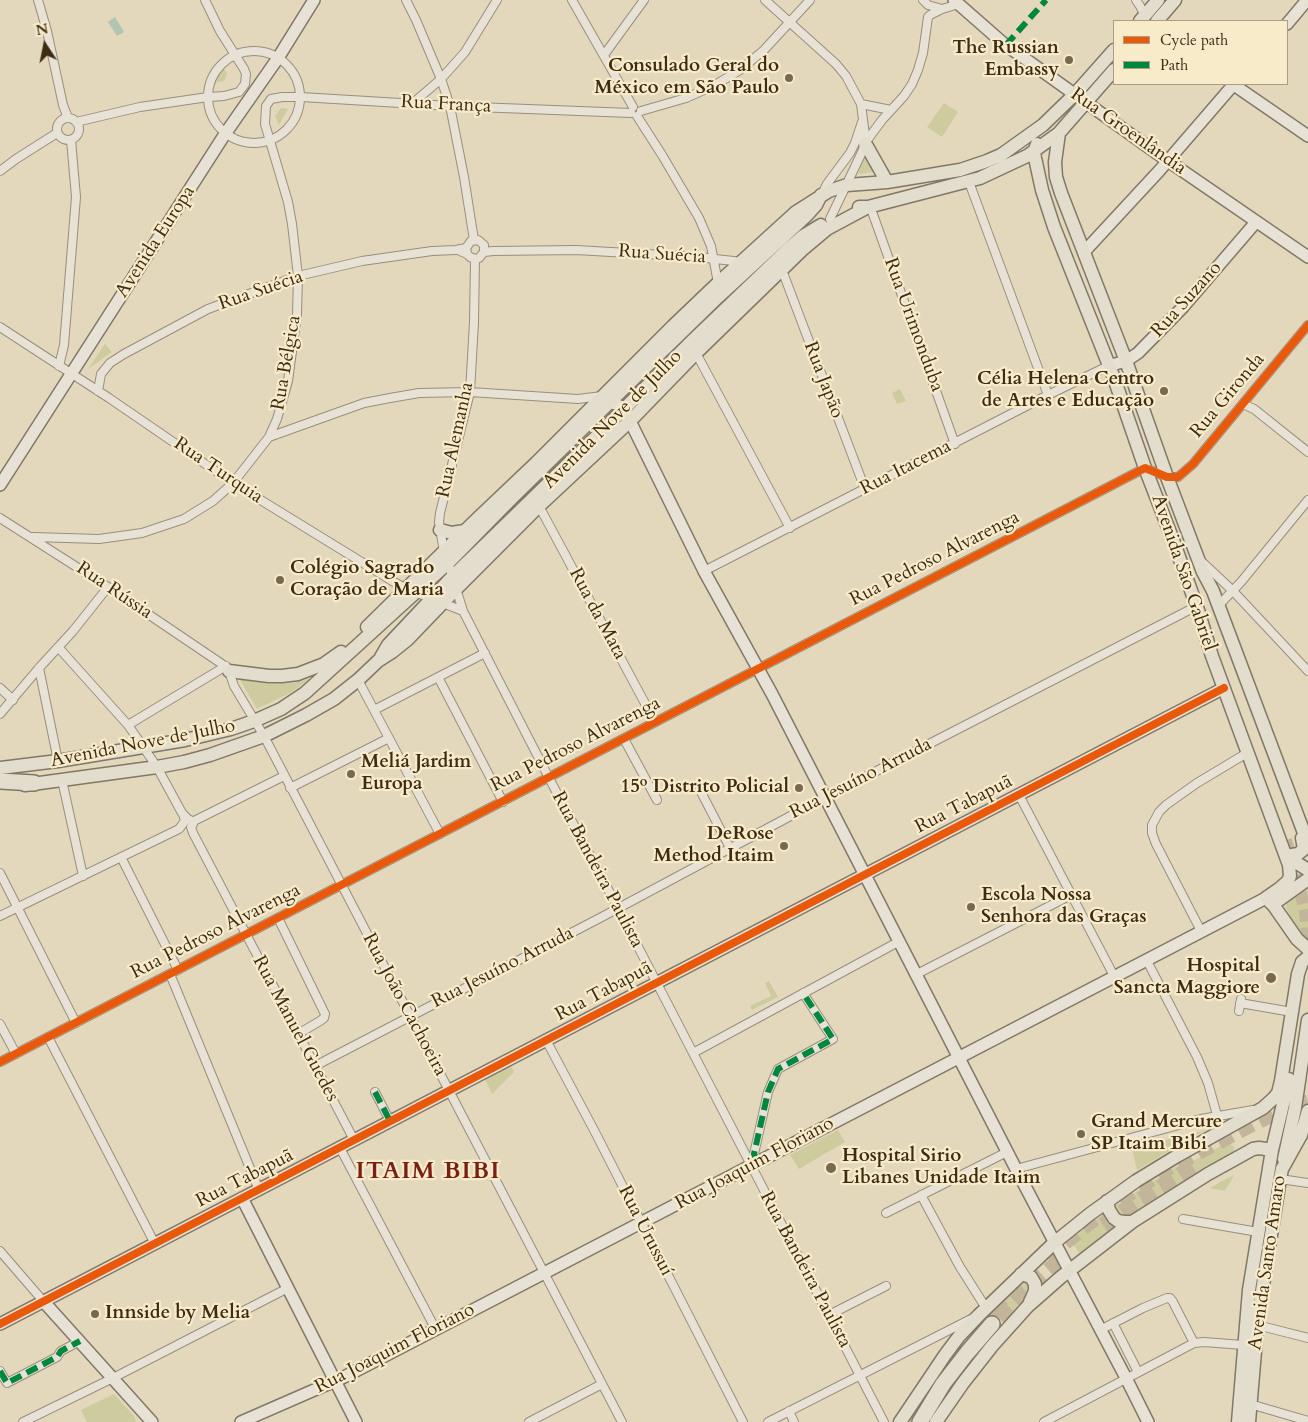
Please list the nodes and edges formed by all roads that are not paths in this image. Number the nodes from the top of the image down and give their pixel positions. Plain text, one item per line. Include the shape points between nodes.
1 (38, 0) edge
2 (205, 0) edge
3 (314, 0) edge
4 (406, 0) edge
5 (497, 0) edge
6 (572, 0) edge
7 (644, 0) edge
8 (764, 0) edge
9 (810, 0) edge
10 (923, 0) edge
11 (1136, 0) edge
12 (1158, 0) edge
13 (1175, 0) edge
14 (1307, 0) edge
15 (957, 2) edge
16 (942, 9) junction
17 (1308, 17) edge
18 (1142, 19) edge
19 (1158, 20) edge
20 (1290, 20) edge
21 (790, 22) junction
22 (1113, 51) edge
23 (604, 54) junction
24 (235, 55) junction
25 (278, 58) junction
26 (453, 65) junction
27 (438, 71) junction
28 (1113, 71) edge
29 (441, 79) junction
30 (1233, 85) edge
31 (1235, 85) edge
32 (1075, 94) junction
33 (301, 96) junction
34 (208, 97) junction
35 (1086, 102) junction
36 (413, 103) junction
37 (862, 104) junction
38 (266, 106) joint
39 (450, 106) junction
40 (890, 110) junction
41 (636, 112) junction
42 (864, 118) junction
43 (65, 119) junction
44 (78, 124) junction
45 (1043, 125) junction
46 (1059, 133) junction
47 (225, 134) junction
48 (1308, 136) edge
49 (64, 138) junction
50 (269, 141) junction
51 (865, 143) junction
52 (1034, 152) junction
53 (1168, 160) junction
54 (1010, 165) junction
55 (1038, 170) junction
56 (0, 171) edge
57 (887, 182) junction
58 (969, 182) junction
59 (847, 186) junction
60 (821, 195) junction
61 (869, 207) junction
62 (830, 219) junction
63 (1256, 222) junction
64 (474, 240) junction
65 (487, 249) junction
66 (467, 251) junction
67 (1084, 252) junction
68 (1308, 257) edge
69 (714, 258) junction
70 (475, 259) junction
71 (742, 262) junction
72 (782, 270) junction
73 (298, 276) junction
74 (718, 283) junction
75 (1308, 325) edge
76 (0, 327) edge
77 (696, 353) junction
78 (1126, 361) junction
79 (59, 366) junction
80 (1108, 366) junction
81 (72, 374) junction
82 (98, 391) junction
83 (470, 392) junction
84 (1048, 395) junction
85 (578, 399) junction
86 (607, 399) junction
87 (1243, 404) junction
88 (591, 408) junction
89 (627, 416) junction
90 (269, 437) junction
91 (955, 444) junction
92 (1308, 452) edge
93 (1145, 468) junction
94 (1167, 477) junction
95 (234, 484) junction
96 (0, 485) edge
97 (865, 489) junction
98 (1308, 500) edge
99 (539, 506) junction
100 (0, 518) edge
101 (790, 528) junction
102 (440, 530) junction
103 (464, 531) junction
104 (32, 537) junction
105 (447, 557) junction
106 (1199, 558) junction
107 (704, 571) junction
108 (1203, 572) junction
109 (454, 583) junction
110 (108, 587) junction
111 (410, 590) junction
112 (1233, 592) junction
113 (437, 601) junction
114 (1218, 606) junction
115 (1198, 608) junction
116 (463, 611) junction
117 (354, 646) junction
118 (58, 648) junction
119 (485, 653) junction
120 (39, 668) junction
121 (227, 669) junction
122 (758, 669) junction
123 (1308, 671) edge
124 (438, 677) junction
125 (358, 680) junction
126 (0, 688) edge
127 (1224, 688) junction
128 (13, 700) junction
129 (374, 710) junction
130 (0, 714) edge
131 (254, 721) junction
132 (655, 722) junction
133 (128, 725) junction
134 (264, 736) junction
135 (389, 738) junction
136 (624, 738) junction
137 (143, 747) junction
138 (1247, 753) junction
139 (58, 761) junction
140 (0, 768) edge
141 (158, 768) junction
142 (284, 776) junction
143 (549, 778) junction
144 (62, 780) junction
145 (0, 781) edge
146 (34, 783) junction
147 (0, 788) edge
148 (290, 788) junction
149 (700, 790) dead end
150 (1019, 794) junction
151 (826, 797) junction
152 (656, 800) dead end
153 (503, 802) junction
154 (188, 821) junction
155 (440, 834) junction
156 (1299, 834) edge
157 (1308, 847) edge
158 (730, 848) junction
159 (1286, 856) junction
160 (121, 857) junction
161 (1308, 870) edge
162 (0, 873) edge
163 (864, 875) junction
164 (83, 876) junction
165 (1308, 879) edge
166 (342, 885) junction
167 (1071, 895) junction
168 (1270, 902) junction
169 (18, 908) junction
170 (618, 908) junction
171 (0, 916) edge
172 (278, 918) junction
173 (1201, 931) junction
174 (246, 934) junction
175 (898, 942) junction
176 (1308, 949) edge
177 (1308, 957) edge
178 (1146, 959) junction
179 (1307, 967) edge
180 (178, 970) junction
181 (170, 974) junction
182 (916, 975) junction
183 (1114, 976) junction
184 (656, 983) junction
185 (803, 993) junction
186 (1240, 1004) dead end
187 (1292, 1012) junction
188 (410, 1016) junction
189 (1308, 1020) edge
190 (76, 1023) junction
191 (0, 1024) edge
192 (298, 1034) junction
193 (48, 1037) junction
194 (546, 1040) junction
195 (693, 1053) junction
196 (16, 1054) junction
197 (959, 1058) junction
198 (0, 1062) edge
199 (315, 1066) junction
200 (450, 1090) junction
201 (375, 1092) dead end
202 (1263, 1108) junction
203 (1308, 1111) edge
204 (1217, 1115) junction
205 (390, 1121) junction
206 (1227, 1129) junction
207 (1305, 1132) edge
208 (354, 1140) junction
209 (340, 1148) junction
210 (1272, 1150) junction
211 (1007, 1152) junction
212 (752, 1160) junction
213 (1016, 1169) junction
214 (1281, 1174) junction
215 (1308, 1183) edge
216 (259, 1190) junction
217 (921, 1196) junction
218 (242, 1198) junction
219 (1107, 1201) junction
220 (886, 1213) dead end
221 (1184, 1219) dead end
222 (1132, 1222) junction
223 (642, 1223) junction
224 (1258, 1232) junction
225 (1054, 1243) junction
226 (155, 1244) junction
227 (0, 1251) edge
228 (1069, 1271) junction
229 (545, 1274) junction
230 (1021, 1274) junction
231 (886, 1286) dead end
232 (288, 1288) junction
233 (44, 1302) junction
234 (1028, 1306) junction
235 (982, 1311) junction
236 (829, 1315) junction
237 (0, 1324) edge
238 (992, 1324) tunnel mouth
239 (1113, 1324) junction
240 (1257, 1325) junction
241 (436, 1330) junction
242 (1100, 1330) junction
243 (1308, 1338) edge
244 (80, 1341) junction
245 (1194, 1343) junction
246 (1244, 1345) junction
247 (0, 1371) edge
248 (1138, 1372) junction
249 (860, 1374) junction
250 (113, 1378) junction
251 (1126, 1378) junction
252 (336, 1381) junction
253 (602, 1384) junction
254 (1250, 1404) junction
255 (137, 1406) junction
256 (788, 1412) junction
257 (1308, 1421) edge
258 (23, 1422) edge
259 (146, 1422) edge
260 (152, 1422) edge
261 (241, 1422) edge
262 (356, 1422) edge
263 (529, 1422) edge
264 (622, 1422) edge
265 (743, 1422) edge
266 (768, 1422) edge
267 (794, 1422) edge
268 (884, 1422) edge
269 (900, 1422) edge
270 (920, 1422) edge
271 (936, 1422) edge
272 (1044, 1422) edge
273 (1148, 1422) edge
274 (1238, 1422) edge
275 (1249, 1422) edge

1 - 43 street
2 - 24 street
3 - 25 street, Avenida Europa
4 - 27 street
5 - 26 street via 465,52
6 - 23 street
7 - 23 street
8 - 21 street
9 - 21 street, Rua França
10 - 16 street
11 - 18 street
12 - 18 main road
13 - 19 main road
14 - 20 street
15 - 16 street
15 - 32 street, Rua Groenlândia via 1003,43
16 - 40 street via 928,17 918,70 904,96
17 - 20 street
21 - 37 street via 836,64
21 - 41 street, Rua França via 764,50 715,85 686,98
22 - 32 main road, Avenida Nove de Julho
23 - 41 street
24 - 25 street via 248,51 264,52
24 - 34 street via 215,73
24 - 34 street via 246,74 245,84 239,92
25 - 33 street via 291,68
25 - 47 street, Avenida Europa
26 - 27 street
26 - 29 street
27 - 29 street
28 - 35 main road, Avenida Nove de Julho
29 - 36 street
29 - 39 street
30 - 53 street
31 - 48 street
32 - 35 street, Rua Groenlândia
32 - 45 main road, Avenida Nove de Julho
33 - 36 street, Rua França
33 - 38 street, Rua França via 275,97
33 - 50 street via 298,112 291,122 283,133
34 - 44 street via 140,107
34 - 47 street via 209,111
35 - 46 main road, Avenida Nove de Julho
35 - 53 street, Rua Groenlândia
36 - 39 street, Rua França
37 - 40 street
37 - 42 street
38 - 50 street, Rua Bélgica via 265,124
39 - 41 street, Rua França
39 - 64 street
40 - 51 street
41 - 69 street via 699,218
42 - 51 street
42 - 60 street via 852,148
43 - 44 street
43 - 49 street via 58,125
44 - 49 street via 78,135
45 - 52 main road
45 - 57 main road, Avenida Nove de Julho via 1014,147 987,161 960,170
46 - 52 main road, Avenida Nove de Julho
46 - 67 main road, Avenida São Gabriel via 1056,177
47 - 50 street via 240,142 256,144
47 - 81 street, Avenida Europa
49 - 56 street via 36,146
49 - 79 street via 72,151 76,197 64,345
50 - 73 street, Rua Bélgica via 288,202
51 - 57 main road
51 - 59 street
52 - 54 main road, Avenida Nove de Julho
52 - 55 main road, Avenida São Gabriel
53 - 63 street, Rua Groenlândia
53 - 67 street
54 - 55 main road
54 - 58 main road, Avenida Nove de Julho
55 - 80 main road, Avenida São Gabriel via 1054,227
57 - 59 main road, Avenida Nove de Julho
58 - 61 main road, Avenida Nove de Julho
58 - 84 street
59 - 60 main road, Avenida Nove de Julho
59 - 62 street
60 - 71 main road, Avenida Nove de Julho via 796,212
60 - 86 main road, Avenida Nove de Julho via 806,215
61 - 62 main road, Avenida Nove de Julho via 853,209
61 - 72 main road, Avenida Nove de Julho via 827,229
61 - 91 street, Rua Urimonduba
62 - 89 main road, Avenida Nove de Julho via 789,248 692,341
63 - 68 street, Rua Groenlândia
63 - 78 street, Rua Suzano via 1162,330
64 - 65 street
64 - 66 street
65 - 69 street, Rua Suécia via 576,250
65 - 70 street
66 - 70 street
66 - 73 street, Rua Suécia via 432,251 362,261
67 - 78 main road, Avenida São Gabriel
69 - 71 street, Rua Suécia
69 - 74 street
70 - 83 street, Rua Alemanha
71 - 74 main road, Avenida Nove de Julho
72 - 77 main road, Avenida Nove de Julho
72 - 97 street, Rua Japão
73 - 82 street, Rua Suécia via 208,309 124,354 103,370
73 - 90 street, Rua Bélgica via 297,314 288,380
74 - 86 main road, Avenida Nove de Julho
75 - 87 street, Rua Gironda
76 - 79 street, Rua Turquia
77 - 89 main road, Avenida Nove de Julho
77 - 101 street
78 - 80 street, Rua Suzano
78 - 94 main road, Avenida São Gabriel
79 - 81 street, Rua Turquia
80 - 84 street, Rua Itacema
80 - 93 main road, Avenida São Gabriel
81 - 82 street, Rua Turquia
81 - 96 street, Avenida Europa
82 - 95 street, Rua Turquia
83 - 85 street
83 - 90 street via 419,393 390,398
83 - 102 street, Rua Alemanha via 440,513
84 - 91 street, Rua Itacema
85 - 86 street
85 - 88 street
86 - 88 main road, Avenida Nove de Julho
86 - 89 street via 620,406
86 - 105 main road, Avenida Nove de Julho via 511,499
87 - 92 street
87 - 94 street, Rua Gironda via 1186,471 1178,477
88 - 103 main road, Avenida Nove de Julho
89 - 99 main road, Avenida Nove de Julho
89 - 107 street
89 - 109 main road, Avenida Nove de Julho
90 - 95 street, Rua Bélgica
91 - 97 street, Rua Itacema
93 - 94 street
93 - 115 main road, Avenida São Gabriel
93 - 122 street, Rua Pedroso Alvarenga
94 - 106 main road, Avenida São Gabriel
95 - 104 street, Rua Bélgica via 184,519 142,533 99,539
95 - 111 street, Rua Turquia
97 - 101 street, Rua Itacema
98 - 112 street
99 - 109 main road, Avenida Nove de Julho
99 - 132 street, Rua da Mata
100 - 104 street, Rua Rússia
101 - 107 street, Rua Itacema
102 - 103 main road
102 - 105 street, Rua Alemanha
103 - 105 main road, Avenida Nove de Julho
104 - 110 street, Rua Rússia
105 - 109 street, Rua Alemanha
105 - 111 main road, Avenida Nove de Julho
106 - 108 main road, Avenida São Gabriel
106 - 112 street
107 - 122 street
108 - 114 main road, Avenida São Gabriel
108 - 156 main road via 1219,624
109 - 113 main road, Avenida Nove de Julho
109 - 116 street, Rua Bandeira Paulista
110 - 118 street
110 - 121 street, Rua Rússia
111 - 113 street, Rua Turquia
111 - 117 main road, Avenida Nove de Julho
112 - 114 street
112 - 123 street
113 - 116 street
113 - 125 main road, Avenida Nove de Julho via 407,640
114 - 156 main road, Avenida São Gabriel
115 - 127 main road, Avenida São Gabriel
115 - 151 street, Rua Jesuíno Arruda
115 - 156 main road
116 - 119 street, Rua Bandeira Paulista
117 - 121 main road via 324,664 298,674 269,676
117 - 131 main road, Avenida Nove de Julho via 305,693
118 - 120 street
118 - 133 street, Rua Manuel Guedes
119 - 124 street
119 - 143 street, Rua Bandeira Paulista
120 - 128 street
120 - 139 street
121 - 131 street, Rua João Cachoeira
121 - 133 street
122 - 132 street, Rua Pedroso Alvarenga
122 - 151 street
124 - 129 street
124 - 153 street
125 - 129 street
125 - 134 main road, Avenida Nove de Julho via 334,699
126 - 128 street
127 - 138 main road, Avenida São Gabriel
127 - 150 street, Rua Tabapuã
128 - 130 street
129 - 135 street
131 - 134 street, Rua João Cachoeira
131 - 137 main road, Avenida Nove de Julho
132 - 136 street, Rua Pedroso Alvarenga
133 - 137 street, Rua Manuel Guedes
134 - 141 main road, Avenida Nove de Julho via 210,755
134 - 142 street, Rua João Cachoeira
135 - 148 street
135 - 155 street
136 - 143 street, Rua Pedroso Alvarenga
136 - 152 street
137 - 139 main road, Avenida Nove de Julho
137 - 141 street, Rua Manuel Guedes
138 - 159 main road, Avenida São Gabriel
138 - 173 street via 1166,806 1152,825 1156,844
139 - 140 main road, Avenida Nove de Julho
141 - 144 main road, Avenida Nove de Julho
141 - 154 street, Rua Manuel Guedes
142 - 148 street, Rua João Cachoeira
142 - 154 street
143 - 153 street, Rua Pedroso Alvarenga
143 - 170 street, Rua Bandeira Paulista
144 - 146 main road, Avenida Nove de Julho
144 - 164 street
145 - 146 highway
146 - 147 main road, Avenida Nove de Julho
148 - 166 street, Rua João Cachoeira
149 - 158 street
150 - 163 street, Rua Tabapuã
150 - 167 street
151 - 158 street, Rua Jesuíno Arruda
151 - 163 street
153 - 155 street, Rua Pedroso Alvarenga
154 - 160 street
154 - 174 street, Rua Manuel Guedes
155 - 166 street, Rua Pedroso Alvarenga
156 - 157 main road, Avenida São Gabriel
156 - 159 main road via 1304,849
158 - 170 street, Rua Jesuíno Arruda
159 - 161 main road
159 - 168 main road, Avenida São Gabriel via 1290,871 1288,881
160 - 164 street
160 - 180 street
162 - 169 street
163 - 175 street
163 - 184 street, Rua Tabapuã
164 - 169 street
165 - 168 main road
166 - 172 street, Rua Pedroso Alvarenga
166 - 188 street, Rua João Cachoeira
167 - 182 street
167 - 183 street
168 - 173 street, Rua Joaquim Floriano
168 - 176 main road
169 - 171 street
169 - 190 street
170 - 184 street, Rua Bandeira Paulista
170 - 188 street, Rua Jesuíno Arruda
172 - 174 street, Rua Pedroso Alvarenga
172 - 192 street via 325,1014 320,1021
173 - 178 street, Rua Joaquim Floriano
174 - 180 street, Rua Pedroso Alvarenga
174 - 192 street, Rua Manuel Guedes
175 - 182 street
175 - 185 street
177 - 187 main road via 1300,967
178 - 183 street, Rua Joaquim Floriano
178 - 204 street via 1197,1057
179 - 210 main road, Avenida Santo Amaro via 1289,1082
180 - 181 street, Rua Pedroso Alvarenga
181 - 190 street, Rua Pedroso Alvarenga
181 - 216 street
182 - 197 street
183 - 197 street, Rua Joaquim Floriano
184 - 194 street, Rua Tabapuã
184 - 195 street, Rua Bandeira Paulista
185 - 195 street
185 - 212 street via 833,1038 778,1069 768,1092
186 - 187 street
187 - 202 main road via 1278,1093
188 - 199 street, Rua Jesuíno Arruda
188 - 200 street, Rua João Cachoeira
189 - 214 main road
190 - 193 street, Rua Pedroso Alvarenga
191 - 196 street
192 - 199 street, Rua Manuel Guedes
193 - 196 street, Rua Pedroso Alvarenga
193 - 226 street
194 - 200 street, Rua Tabapuã
194 - 223 street, Rua Urussuí
195 - 212 street, Rua Bandeira Paulista
196 - 198 street, Rua Pedroso Alvarenga
197 - 211 street
197 - 212 street, Rua Joaquim Floriano
199 - 208 street, Rua Manuel Guedes
200 - 205 street, Rua Tabapuã
200 - 229 street, Rua João Cachoeira
201 - 205 street
202 - 204 street
202 - 206 main road
203 - 207 main road, Avenida Santo Amaro
204 - 206 street via 1227,1123
204 - 213 street
205 - 208 street, Rua Tabapuã
206 - 219 main road via 1157,1168
207 - 214 main road, Avenida Santo Amaro
208 - 209 street, Rua Tabapuã
209 - 216 street, Rua Tabapuã
209 - 241 street
210 - 222 main road via 1260,1148 1245,1153
210 - 224 main road, Avenida Santo Amaro
211 - 213 street
211 - 217 street
212 - 223 street, Rua Joaquim Floriano
212 - 236 street, Rua Bandeira Paulista
213 - 225 street
214 - 215 street
214 - 240 main road, Avenida Santo Amaro
216 - 218 street, Rua Tabapuã
217 - 220 street
217 - 235 street
218 - 226 street, Rua Tabapuã
218 - 232 street
219 - 222 main road via 1114,1218
219 - 225 main road
221 - 224 street
222 - 228 main road
223 - 229 street, Rua Joaquim Floriano
223 - 265 street, Rua Urussuí
224 - 246 main road, Avenida Santo Amaro
225 - 228 street
225 - 230 main road
226 - 233 street, Rua Tabapuã
227 - 233 street
228 - 234 main road
228 - 242 street
229 - 241 street, Rua Joaquim Floriano
229 - 253 street, Rua João Cachoeira
230 - 234 main road via 1031,1277 1035,1284
230 - 235 main road
231 - 236 street
232 - 250 street
232 - 252 street
233 - 237 street, Rua Tabapuã
233 - 244 street
234 - 271 main road via 992,1346
235 - 249 street
235 - 269 main road via 945,1355
236 - 249 street, Rua Bandeira Paulista
238 - 270 highway via 943,1384
239 - 242 street
239 - 245 street via 1163,1298 1170,1298
239 - 248 street
240 - 243 street
240 - 254 main road, Avenida Santo Amaro
241 - 252 street, Rua Joaquim Floriano
242 - 251 street
244 - 247 street via 7,1383
244 - 250 street
245 - 246 street
245 - 248 street
246 - 274 main road, Avenida Santo Amaro
248 - 251 street
249 - 256 street
249 - 268 street, Rua Bandeira Paulista
250 - 255 street
250 - 258 street
251 - 272 street
251 - 273 street
252 - 261 street, Rua Joaquim Floriano
252 - 262 street
253 - 263 street
253 - 264 street, Rua João Cachoeira
254 - 257 street
254 - 275 main road, Avenida Santo Amaro
255 - 259 street
255 - 260 street
256 - 266 street
256 - 267 street

